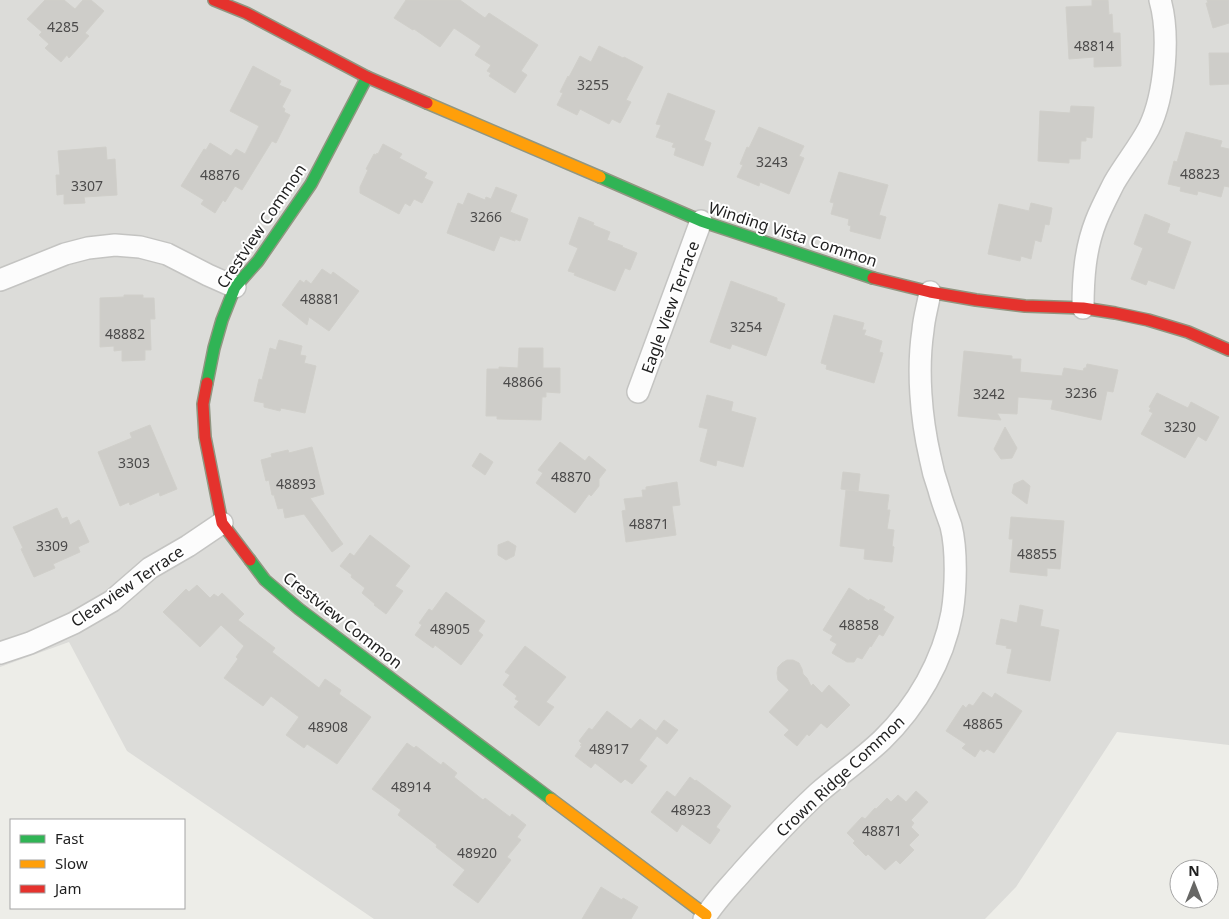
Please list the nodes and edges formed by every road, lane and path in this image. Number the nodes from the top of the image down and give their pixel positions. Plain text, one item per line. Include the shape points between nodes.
1 (214, 0) edge
2 (1160, 0) edge
3 (367, 77) junction
4 (701, 221) junction
5 (0, 280) edge
6 (235, 286) junction
7 (930, 292) junction
8 (1083, 308) junction
9 (1229, 350) edge
10 (638, 392) dead end
11 (222, 523) junction
12 (0, 653) edge
13 (705, 917) edge

1 - 3 street, Winding Vista Common via 246,13
2 - 8 street via 1166,35 1155,113 1096,221 1087,252
3 - 4 street, Winding Vista Common
3 - 6 street, Crestview Common via 311,184 258,261
4 - 7 street, Winding Vista Common via 883,281
4 - 10 street, Eagle View Terrace
5 - 6 street via 65,254 115,245 167,254
6 - 11 street, Crestview Common via 214,348 203,404 205,437
7 - 8 street, Winding Vista Common via 1025,306
7 - 13 street, Crown Ridge Common via 921,356 922,408 930,457 951,527 954,560 952,608 942,648 911,708 882,740 819,793 768,844
8 - 9 street, Winding Vista Common via 1148,320 1188,332
11 - 12 street, Clearview Terrace via 150,568 112,601 74,623
11 - 13 street, Crestview Common via 265,580 299,609

